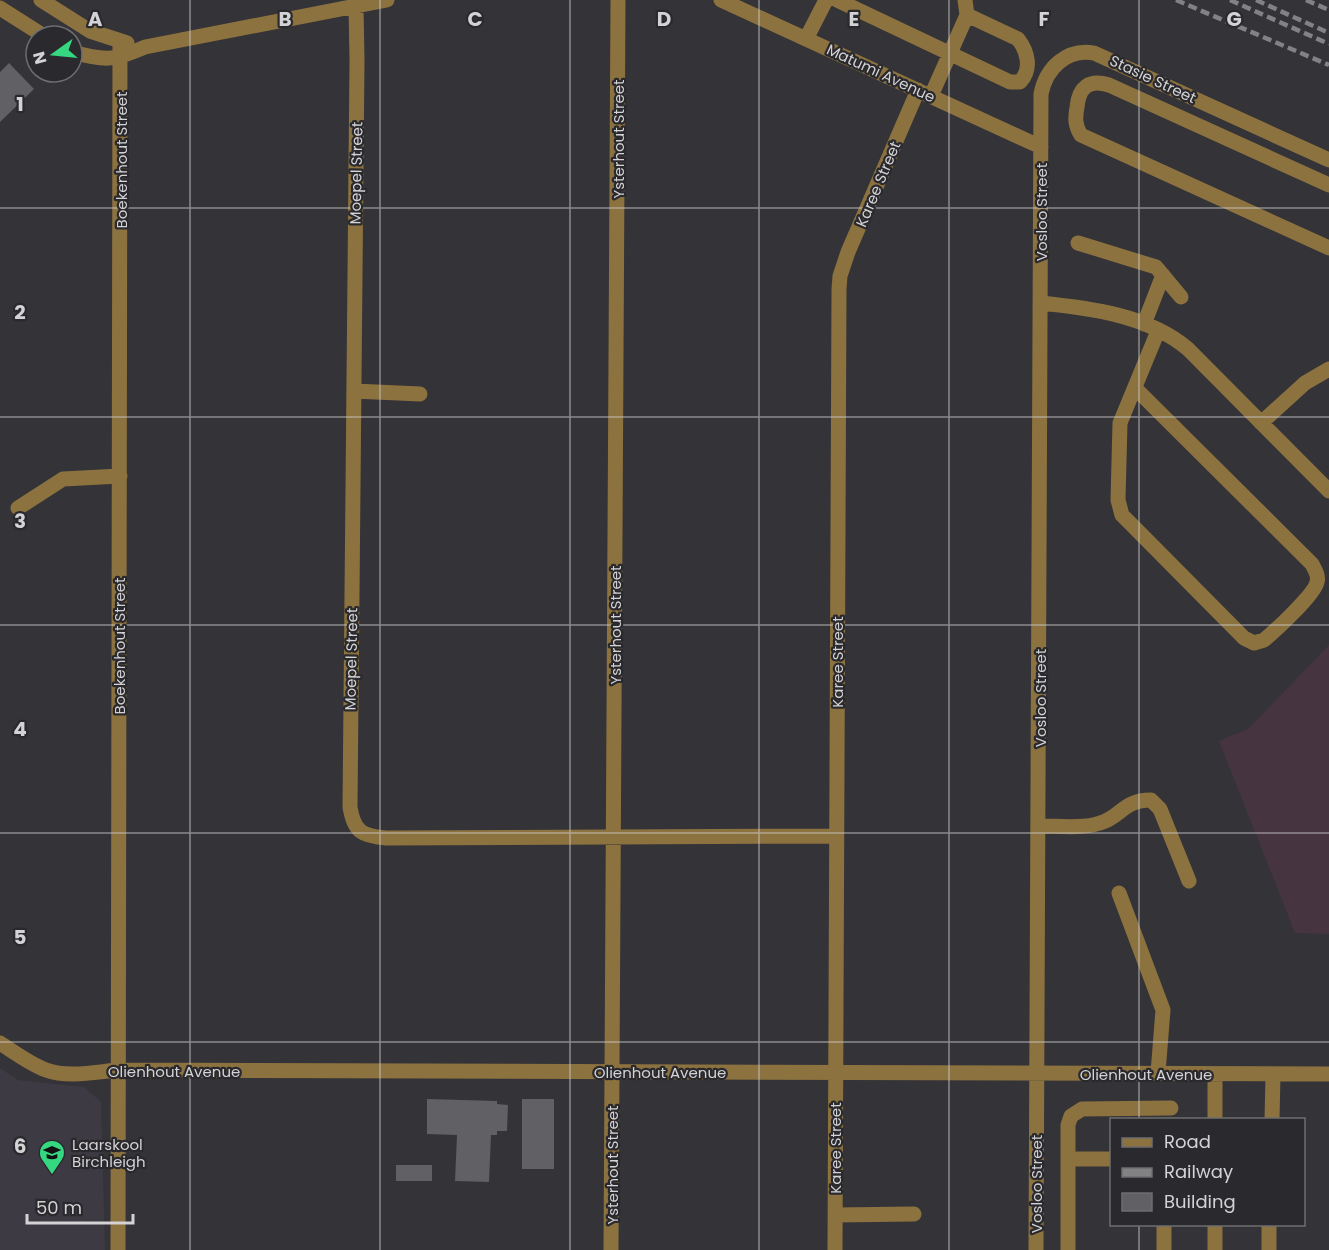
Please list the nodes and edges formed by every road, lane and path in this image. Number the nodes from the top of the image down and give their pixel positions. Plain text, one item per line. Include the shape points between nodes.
1 (41, 0) edge
2 (387, 0) edge
3 (618, 0) edge
4 (721, 0) edge
5 (826, 0) edge
6 (837, 0) edge
7 (334, 5) edge
8 (356, 6) junction
9 (966, 7) edge
10 (0, 8) edge
11 (25, 24) edge
12 (806, 39) junction
13 (120, 42) junction
14 (145, 47) junction
15 (949, 52) junction
16 (84, 55) edge
17 (121, 57) junction
18 (925, 93) junction
19 (1041, 147) junction
20 (1329, 160) edge
21 (1329, 185) edge
22 (1077, 243) dead end
23 (1329, 248) edge
24 (1163, 275) junction
25 (1181, 297) dead end
26 (1040, 303) junction
27 (1151, 327) junction
28 (1329, 369) edge
29 (1136, 389) junction
30 (354, 391) junction
31 (420, 394) dead end
32 (1261, 423) junction
33 (120, 476) junction
34 (1329, 491) edge
35 (18, 508) dead end
36 (1039, 826) junction
37 (836, 836) junction
38 (614, 837) junction
39 (1189, 881) dead end
40 (1119, 893) dead end
41 (0, 1043) edge
42 (118, 1070) junction
43 (613, 1072) junction
44 (835, 1073) junction
45 (1037, 1073) junction
46 (1158, 1074) junction
47 (1215, 1074) junction
48 (1273, 1074) junction
49 (1329, 1074) edge
50 (1171, 1108) dead end
51 (1215, 1118) edge
52 (1272, 1118) edge
53 (1069, 1159) junction
54 (1110, 1159) edge
55 (914, 1214) dead end
56 (835, 1215) junction
57 (1164, 1226) edge
58 (1215, 1226) edge
59 (1269, 1226) edge
60 (118, 1250) edge
61 (611, 1250) edge
62 (835, 1250) edge
63 (1036, 1250) edge
64 (1068, 1250) edge
65 (1164, 1250) edge
66 (1215, 1250) edge
67 (1269, 1250) edge

1 - 13 street via 90,32
2 - 8 street
3 - 38 street, Ysterhout Street
4 - 12 street, Matumi Avenue
5 - 12 street
6 - 15 street
7 - 8 street
7 - 14 street
8 - 30 street, Moepel Street
9 - 15 street, Karee Street
9 - 15 street via 1018,39 1027,57 1025,77 1010,82
10 - 11 street
12 - 18 street, Matumi Avenue
13 - 14 street
13 - 17 street, Boekenhout Street
14 - 17 street
15 - 18 street, Karee Street
16 - 17 street via 100,59
17 - 33 street, Boekenhout Street
18 - 19 street, Matumi Avenue
18 - 37 street, Karee Street via 840,276
19 - 20 street, Stasie Street via 1043,83 1062,59 1086,51
19 - 26 street, Vosloo Street
21 - 23 street via 1109,85 1089,84 1080,91 1076,125 1081,135
22 - 24 street via 1156,267
24 - 25 street
24 - 27 street
26 - 27 street via 1077,306
26 - 36 street, Vosloo Street
27 - 29 street
27 - 32 street via 1188,349
28 - 32 street via 1305,383
29 - 29 street via 1119,430 1118,500 1122,515 1244,638 1254,643 1264,640 1313,592 1318,580 1315,569
30 - 31 street
30 - 38 street, Moepel Street via 350,807 355,827 363,834 386,838
32 - 34 street
33 - 35 street via 63,478
33 - 42 street, Boekenhout Street
36 - 39 street via 1093,825 1109,819 1126,805 1151,800 1160,809
36 - 45 street, Vosloo Street
37 - 38 street, Moepel Street
37 - 44 street, Karee Street
38 - 43 street, Ysterhout Street
40 - 46 street via 1163,1010
41 - 42 street, Olienhout Avenue via 45,1070 60,1074
42 - 43 street, Olienhout Avenue
42 - 60 street, Boekenhout Street
43 - 44 street, Olienhout Avenue
43 - 61 street, Ysterhout Street
44 - 45 street, Olienhout Avenue
44 - 56 street, Karee Street
45 - 46 street, Olienhout Avenue
45 - 63 street, Vosloo Street
46 - 47 street, Olienhout Avenue
47 - 48 street, Olienhout Avenue
47 - 51 street
48 - 49 street, Olienhout Avenue
48 - 52 street
50 - 53 street via 1076,1111 1069,1120
53 - 54 street
53 - 64 street
55 - 56 street
56 - 62 street, Karee Street
57 - 65 street
58 - 66 street
59 - 67 street

